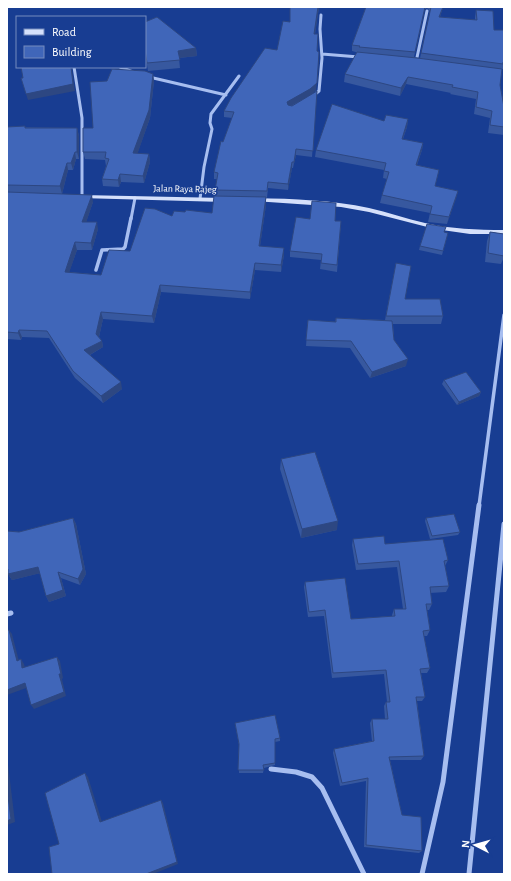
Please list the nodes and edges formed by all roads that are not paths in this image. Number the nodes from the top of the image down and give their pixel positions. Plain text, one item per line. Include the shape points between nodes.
1 (427, 11) dead end
2 (321, 15) dead end
3 (322, 54) junction
4 (362, 57) edge
5 (408, 62) edge
6 (416, 62) junction
7 (423, 63) edge
8 (74, 68) edge
9 (122, 68) edge
10 (135, 73) edge
11 (239, 76) dead end
12 (147, 77) edge
13 (226, 95) junction
14 (311, 98) edge
15 (74, 197) edge
16 (82, 197) junction
17 (135, 198) junction
18 (200, 199) junction
19 (228, 200) edge
20 (251, 200) edge
21 (504, 232) edge
22 (96, 270) dead end
23 (504, 315) edge
24 (504, 524) edge
25 (271, 769) edge
26 (364, 874) edge
27 (422, 874) edge
28 (469, 874) edge

1 - 6 street
2 - 3 street via 318,23
3 - 4 street
3 - 14 street via 319,91
5 - 6 street
6 - 7 street
8 - 16 street via 82,118
9 - 10 street
11 - 13 street
12 - 13 street
13 - 18 street via 211,114 212,129
15 - 16 main road, Jalan Raya Rajeg
16 - 17 main road, Jalan Raya Rajeg
17 - 18 main road, Jalan Raya Rajeg
17 - 22 street via 125,246 123,249 102,250
18 - 19 main road, Jalan Raya Rajeg
20 - 21 main road via 346,206 370,210 413,223
23 - 27 street via 444,774
24 - 28 street
25 - 26 street via 312,777 322,788

